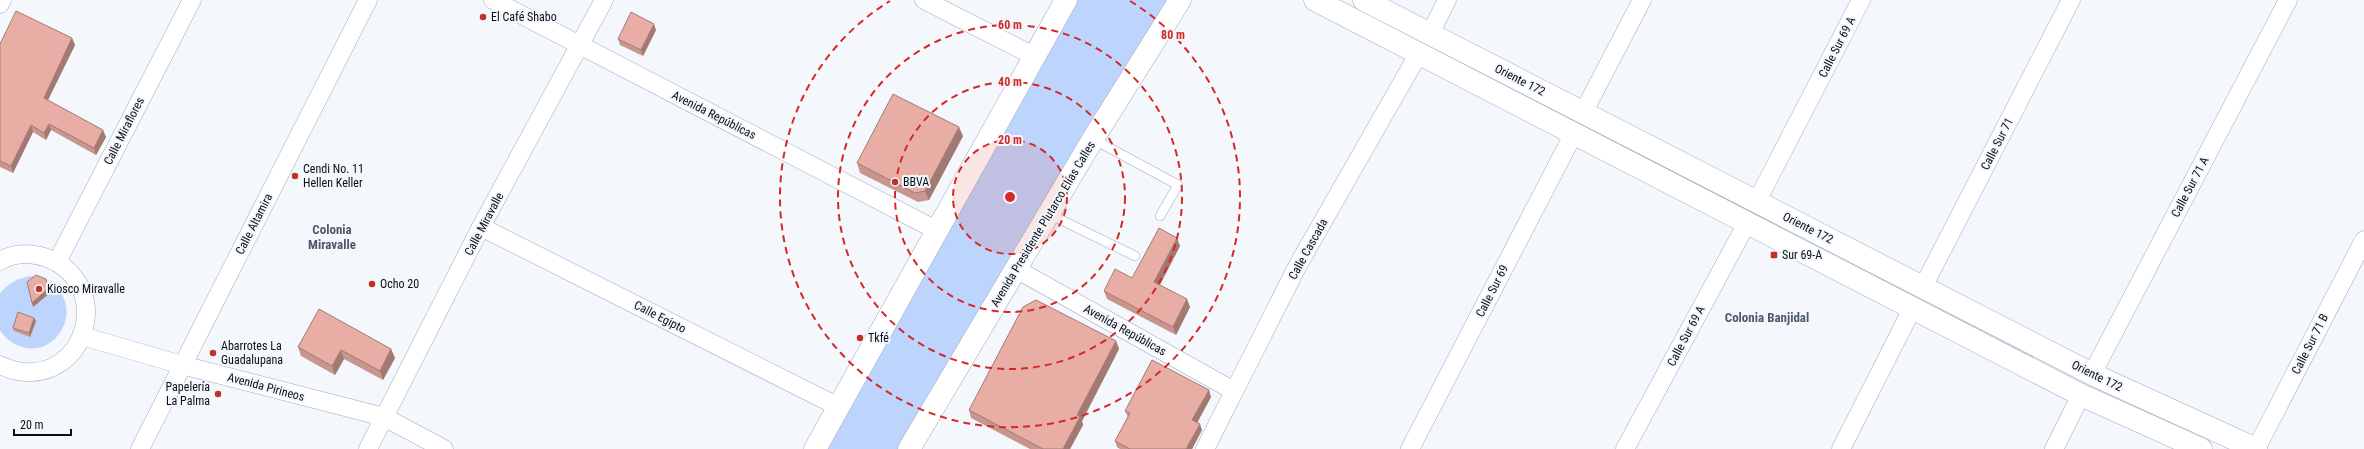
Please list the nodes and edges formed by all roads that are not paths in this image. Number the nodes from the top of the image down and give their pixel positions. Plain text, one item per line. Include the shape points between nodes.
1 (2, 0) edge
2 (192, 0) edge
3 (368, 0) edge
4 (493, 0) edge
5 (604, 0) edge
6 (924, 0) edge
7 (1066, 0) edge
8 (1180, 0) edge
9 (1315, 0) edge
10 (1364, 0) edge
11 (1447, 0) edge
12 (1642, 0) edge
13 (1861, 0) edge
14 (2071, 0) edge
15 (2288, 0) edge
16 (0, 4) edge
17 (1430, 34) junction
18 (581, 45) junction
19 (1419, 53) junction
20 (1034, 56) junction
21 (1584, 112) junction
22 (1574, 133) junction
23 (1093, 139) junction
24 (1757, 201) junction
25 (1049, 214) junction
26 (1160, 216) dead end
27 (1747, 223) junction
28 (482, 228) junction
29 (936, 230) junction
30 (2364, 240) edge
31 (1135, 256) dead end
32 (0, 261) edge
33 (57, 262) junction
34 (1016, 269) junction
35 (1923, 287) junction
36 (1912, 309) junction
37 (82, 336) junction
38 (0, 365) edge
39 (182, 365) junction
40 (2092, 374) junction
41 (1234, 391) junction
42 (2081, 395) junction
43 (839, 407) junction
44 (384, 418) junction
45 (140, 449) edge
46 (368, 449) edge
47 (444, 449) edge
48 (815, 449) edge
49 (909, 449) edge
50 (1205, 449) edge
51 (1410, 449) edge
52 (1625, 449) edge
53 (1841, 449) edge
54 (2054, 449) edge
55 (2201, 449) edge
56 (2256, 449) edge

1 - 16 street
2 - 33 street, Calle Miraflores
3 - 39 street, Calle Altamira
4 - 18 street, Avenida Repúblicas
5 - 18 street, Calle Miravalle
6 - 20 street
7 - 20 main road
8 - 23 main road, Avenida Presidente Plutarco Elías Calles
9 - 19 main road, Oriente 172
10 - 17 main road, Oriente 172
11 - 17 street
12 - 21 street
13 - 24 street, Calle Sur 69 A
14 - 35 street, Calle Sur 71
15 - 40 street, Calle Sur 71 A
17 - 21 main road, Oriente 172
18 - 28 street, Calle Miravalle
18 - 29 street, Avenida Repúblicas
19 - 22 main road, Oriente 172
19 - 41 street, Calle Cascada via 1298,265
20 - 29 main road
21 - 24 main road, Oriente 172
22 - 27 main road, Oriente 172
22 - 51 street, Calle Sur 69
23 - 25 main road, Avenida Presidente Plutarco Elías Calles
23 - 26 lane via 1178,185
24 - 35 main road, Oriente 172
25 - 31 lane
25 - 34 main road, Avenida Presidente Plutarco Elías Calles
27 - 36 main road, Oriente 172
27 - 52 street, Calle Sur 69 A
28 - 43 street, Calle Egipto
28 - 44 street, Calle Miravalle
29 - 43 main road
30 - 56 street, Calle Sur 71 B
32 - 33 street via 21,254 39,255
33 - 37 street via 70,272 80,286 86,302 87,320
34 - 41 street, Avenida Repúblicas
34 - 49 main road, Avenida Presidente Plutarco Elías Calles
35 - 40 main road, Oriente 172
36 - 42 main road, Oriente 172
36 - 53 street
37 - 38 street via 72,353 56,365 37,371 17,371
37 - 39 street, Avenida Pirineos
39 - 44 street, Avenida Pirineos
39 - 45 street, Calle Altamira
40 - 56 main road, Oriente 172
41 - 50 street, Calle Cascada
42 - 54 street
42 - 55 main road, Oriente 172
43 - 48 main road
44 - 46 street, Calle Miravalle
44 - 47 street, Avenida Pirineos

